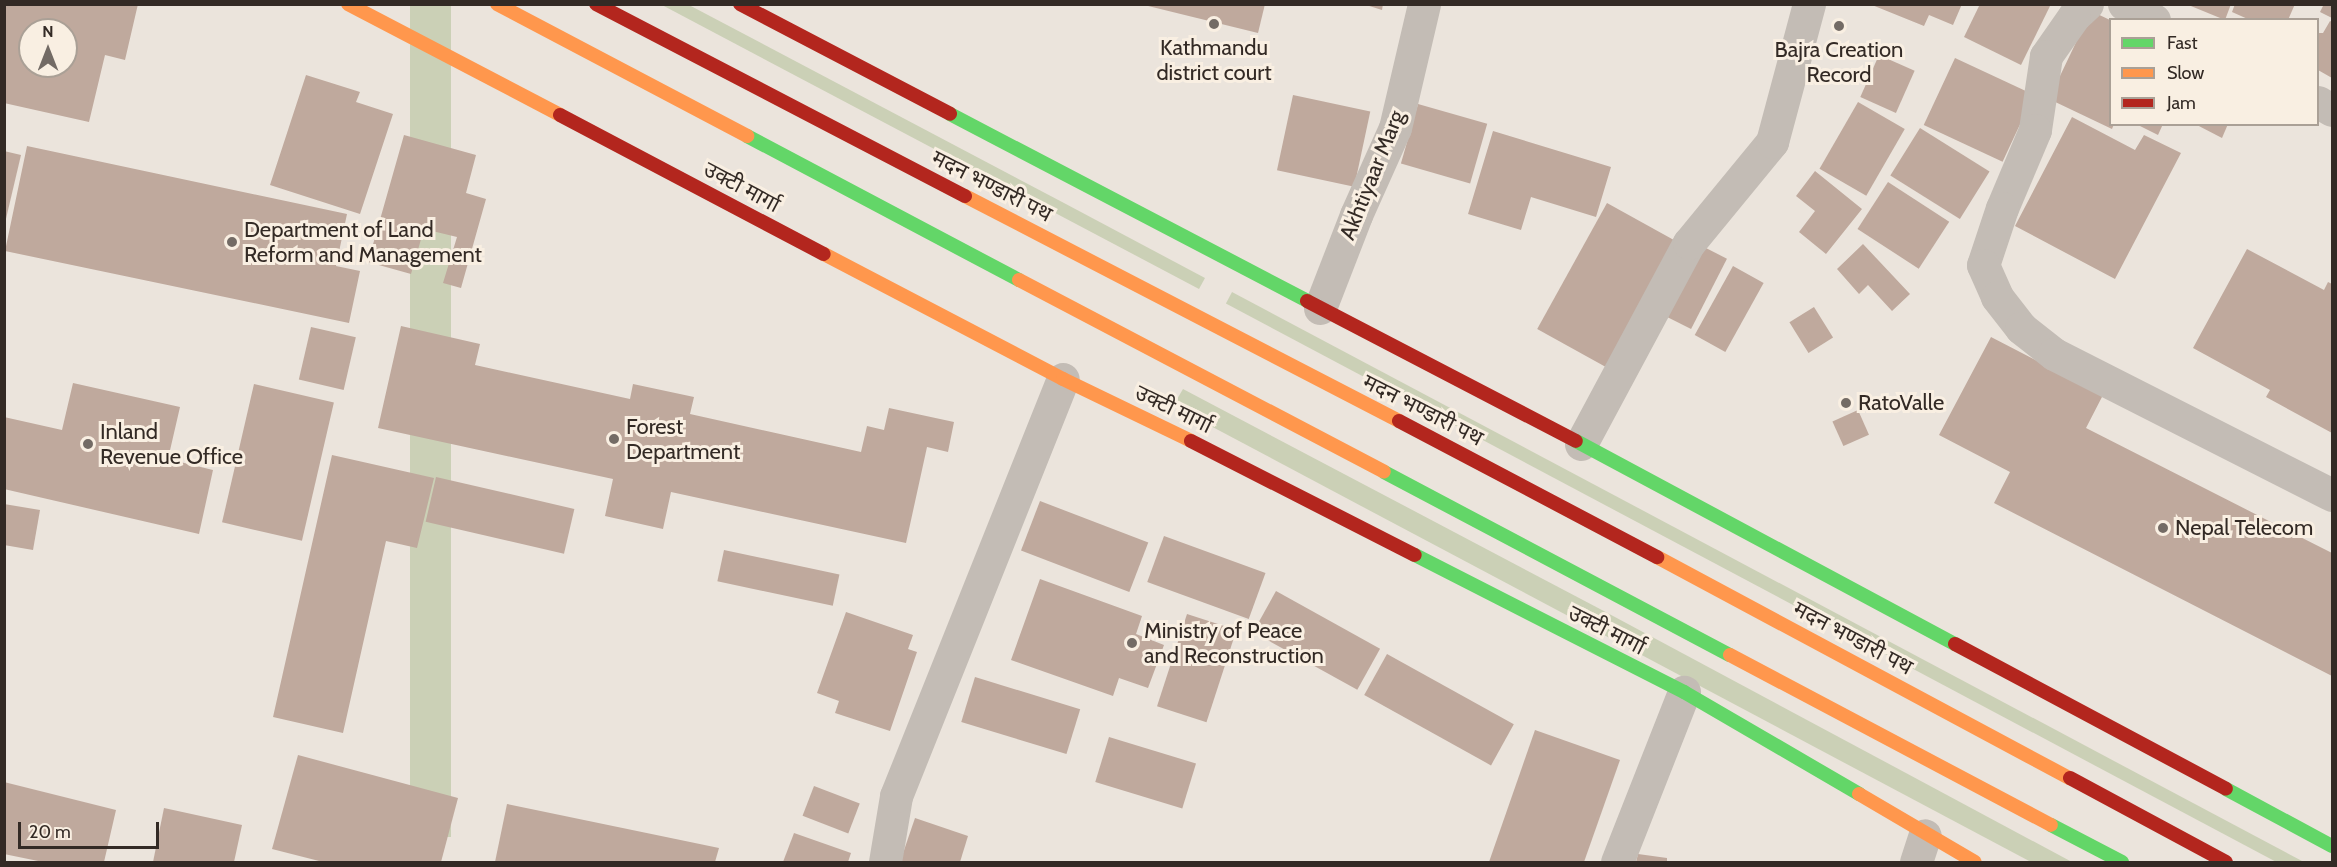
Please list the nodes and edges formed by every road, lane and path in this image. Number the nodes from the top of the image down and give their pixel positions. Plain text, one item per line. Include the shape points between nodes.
1 (348, 4) edge
2 (497, 4) edge
3 (596, 4) edge
4 (740, 4) edge
5 (1424, 4) edge
6 (1809, 4) edge
7 (2087, 4) edge
8 (2124, 4) edge
9 (2150, 18) edge
10 (1320, 308) junction
11 (1063, 379) junction
12 (1581, 444) junction
13 (2332, 495) edge
14 (1684, 692) junction
15 (2332, 846) edge
16 (1921, 849) edge
17 (885, 862) edge
18 (1617, 862) edge
19 (1975, 862) edge
20 (2122, 862) edge
21 (2226, 862) edge

1 - 11 main road, उक्टी मार्गा
2 - 20 main road
3 - 21 main road, मदन भण्डारी पथ via 1570,510
4 - 10 main road
5 - 10 street, Akhtiyaar Marg via 1395,128
6 - 12 street via 1772,142 1689,243
7 - 13 street via 2046,56 2036,130 2002,208 1983,265 1997,297 2021,328 2054,354
8 - 9 street
10 - 12 main road
11 - 14 main road, उक्टी मार्गा
11 - 17 street via 896,796
12 - 15 main road
14 - 16 main road, उक्टी मार्गा
14 - 18 street
16 - 19 main road, उक्टी मार्गा

